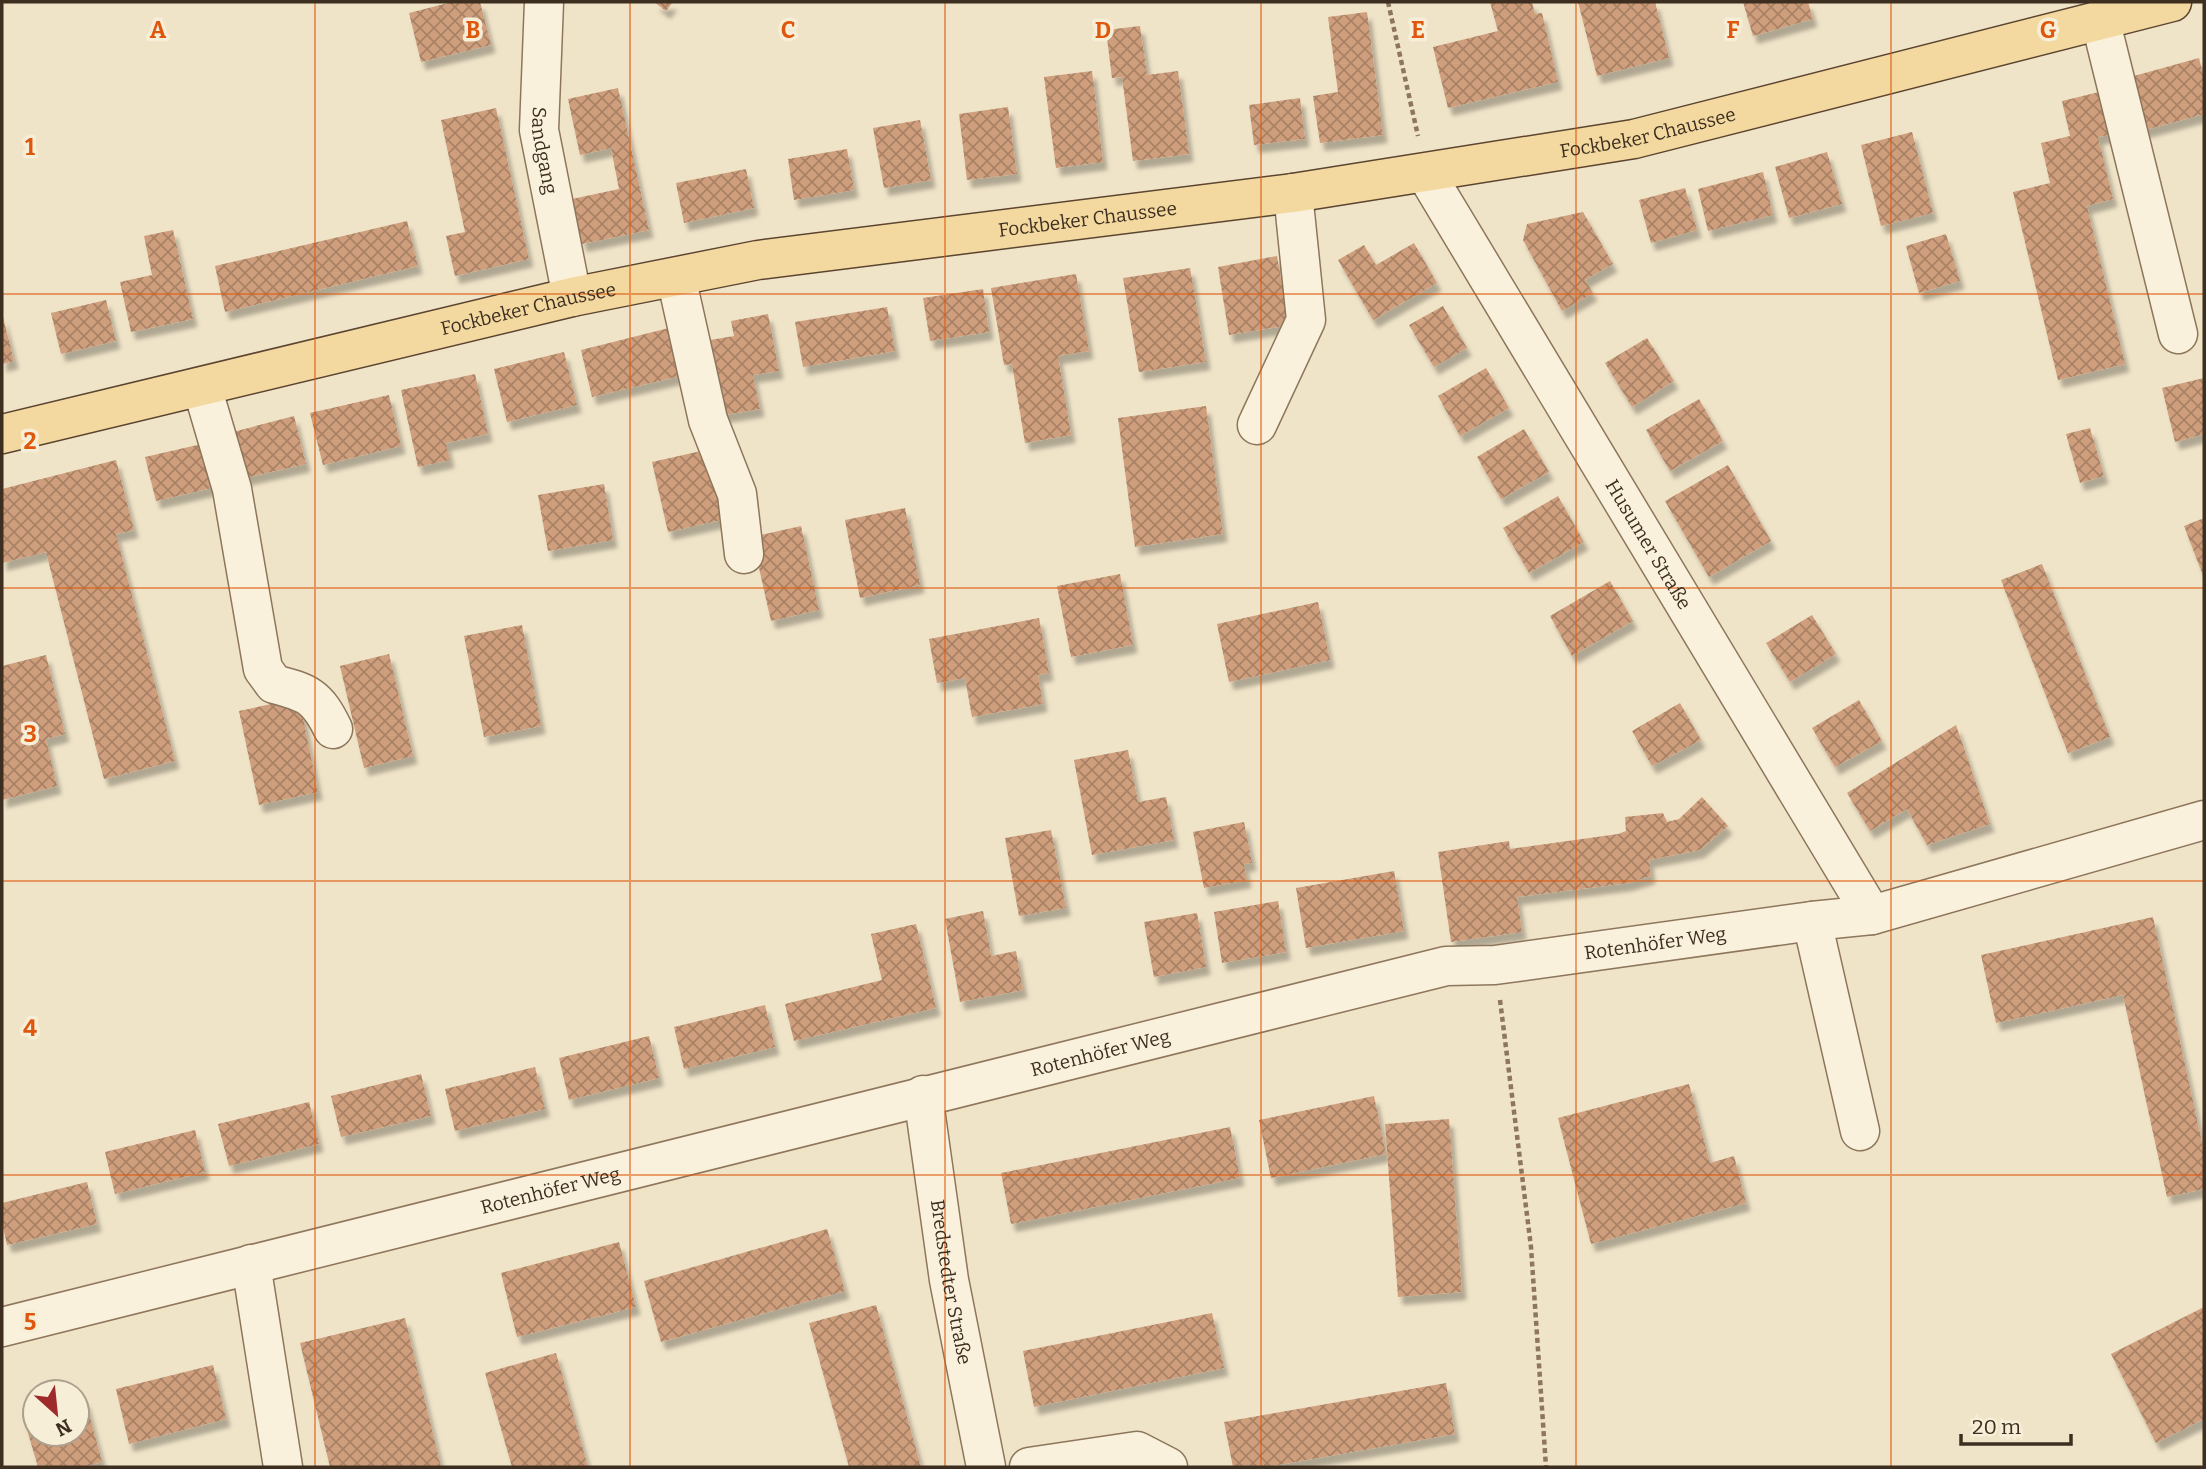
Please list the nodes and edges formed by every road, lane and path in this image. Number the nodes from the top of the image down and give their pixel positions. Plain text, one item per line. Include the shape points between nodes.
1 (544, 2) edge
2 (1388, 2) edge
3 (2172, 2) edge
4 (2100, 19) junction
5 (1426, 174) junction
6 (1293, 193) junction
7 (676, 277) junction
8 (572, 297) junction
9 (2178, 334) dead end
10 (202, 387) junction
11 (1256, 425) dead end
12 (2, 435) edge
13 (744, 554) dead end
14 (333, 729) dead end
15 (2204, 820) edge
16 (1872, 915) junction
17 (1812, 921) junction
18 (1495, 965) junction
19 (923, 1096) junction
20 (1860, 1130) dead end
21 (251, 1264) junction
22 (2, 1327) edge
23 (284, 1467) edge
24 (986, 1467) edge
25 (1028, 1467) edge
26 (1168, 1467) edge
27 (1546, 1467) edge

1 - 8 street, Sandgang via 539,130
2 - 5 path
3 - 4 main road, Fockbeker Chaussee
4 - 5 main road, Fockbeker Chaussee via 1634,139
4 - 9 street
5 - 6 main road, Fockbeker Chaussee
5 - 16 street, Husumer Straße
6 - 7 main road, Fockbeker Chaussee via 758,260
6 - 11 street via 1306,320
7 - 8 main road, Fockbeker Chaussee
7 - 13 street via 708,419 737,494
8 - 10 main road, Fockbeker Chaussee
10 - 12 main road, Fockbeker Chaussee
10 - 14 street via 232,489 263,669 274,684 305,692 323,707
15 - 16 street, Rotenhöfer Weg
16 - 17 street, Rotenhöfer Weg
17 - 18 street, Rotenhöfer Weg
17 - 20 street
18 - 19 street, Rotenhöfer Weg via 1446,966
18 - 27 path via 1531,1247
19 - 21 street, Rotenhöfer Weg
19 - 24 street, Bredstedter Straße via 949,1280
21 - 22 street, Rotenhöfer Weg
21 - 23 street
25 - 26 street via 1137,1451

